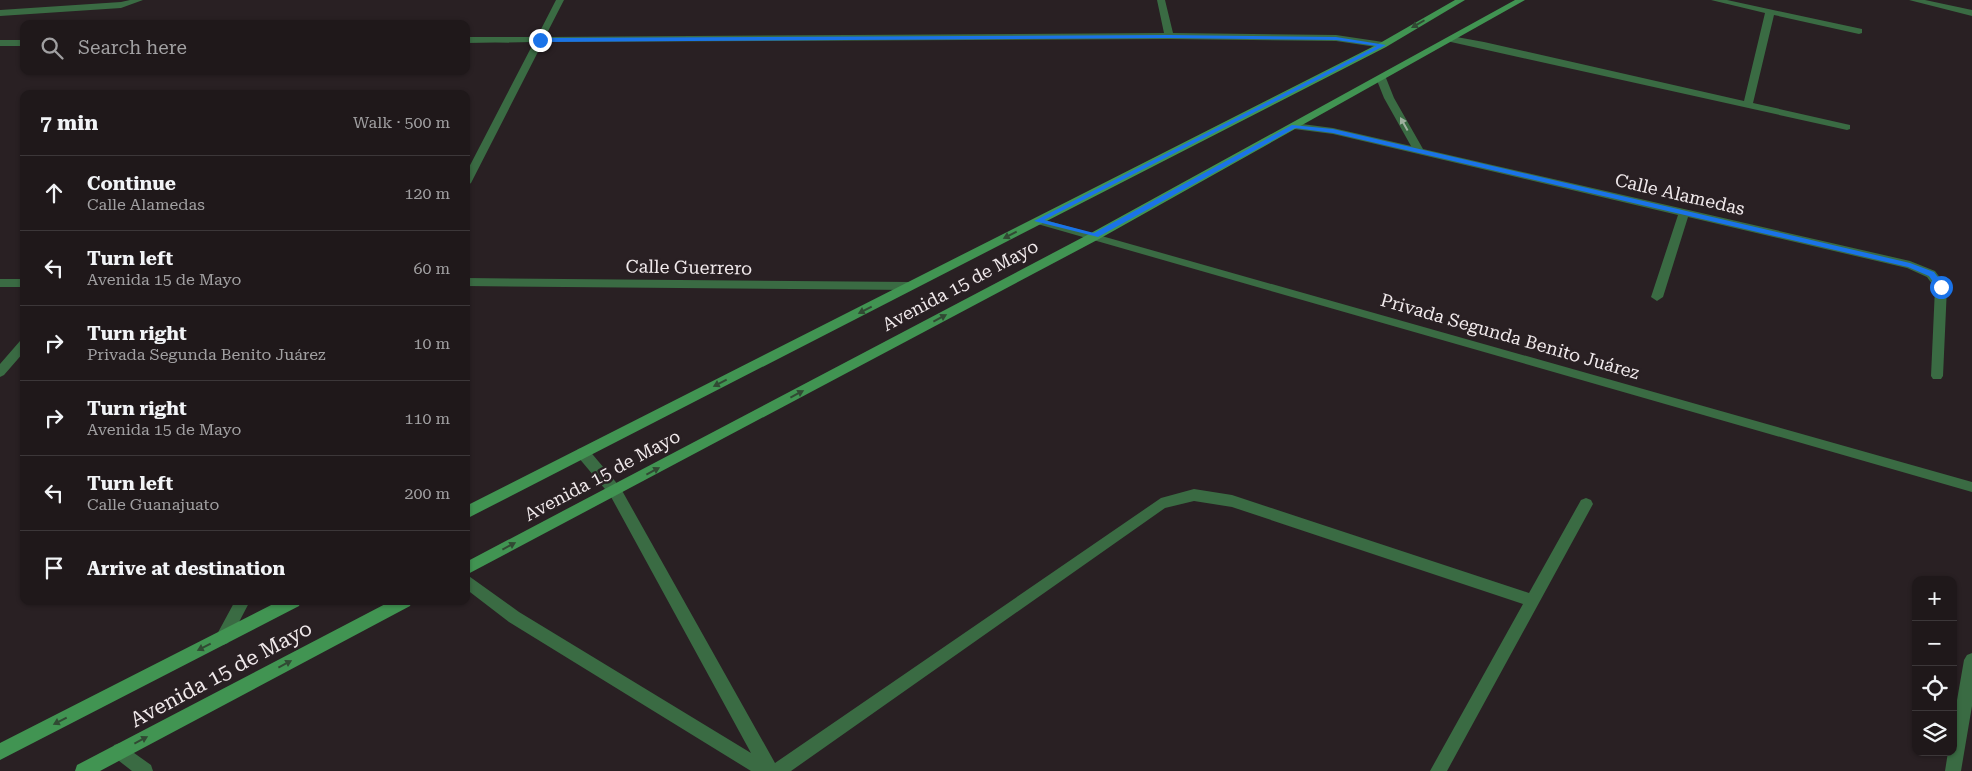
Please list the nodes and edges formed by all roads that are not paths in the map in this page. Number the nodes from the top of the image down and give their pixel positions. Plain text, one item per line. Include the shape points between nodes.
1 (139, 0) edge
2 (560, 0) edge
3 (1161, 0) edge
4 (1460, 0) edge
5 (1521, 0) edge
6 (1715, 0) edge
7 (1913, 0) edge
8 (1770, 12) junction
9 (1972, 12) edge
10 (0, 13) edge
11 (1859, 31) dead end
12 (1169, 36) junction
13 (1451, 39) junction
14 (470, 40) edge
15 (540, 40) junction
16 (0, 43) edge
17 (20, 43) edge
18 (1383, 45) junction
19 (1381, 78) junction
20 (1748, 104) junction
21 (1294, 126) junction
22 (1847, 127) dead end
23 (1419, 151) junction
24 (470, 174) edge
25 (1684, 213) junction
26 (1038, 221) junction
27 (1095, 236) junction
28 (470, 282) edge
29 (0, 283) edge
30 (20, 283) edge
31 (911, 286) junction
32 (1657, 297) dead end
33 (20, 349) edge
34 (0, 372) edge
35 (1936, 376) dead end
36 (583, 453) junction
37 (1972, 487) edge
38 (615, 491) junction
39 (1586, 504) dead end
40 (470, 511) edge
41 (470, 567) edge
42 (470, 583) edge
43 (1533, 601) junction
44 (240, 605) edge
45 (286, 605) edge
46 (397, 605) edge
47 (223, 638) junction
48 (1972, 660) edge
49 (120, 751) junction
50 (0, 752) edge
51 (83, 771) edge
52 (145, 771) edge
53 (766, 771) edge
54 (770, 771) edge
55 (777, 771) edge
56 (1438, 771) edge
57 (1952, 771) edge

1 - 10 street via 121,5
2 - 15 street
3 - 12 street
4 -> 18 main road, Avenida 15 de Mayo
5 - 13 main road, Avenida 15 de Mayo
6 - 8 street
7 - 9 street
8 - 11 street
8 - 20 street
12 - 15 street
12 - 18 street via 1336,38
13 - 19 main road, Avenida 15 de Mayo
13 - 20 street
14 - 15 street
15 - 24 street
16 - 17 street
18 - 26 main road, Avenida 15 de Mayo
19 - 21 main road, Avenida 15 de Mayo
23 -> 19 street
20 - 22 street
21 - 23 street, Calle Alamedas via 1333,131
21 - 27 main road, Avenida 15 de Mayo
23 - 25 street, Calle Alamedas
25 - 32 street
25 - 35 street, Calle Alamedas via 1910,265 1931,274 1941,287
26 - 27 street, Privada Segunda Benito Juárez
26 -> 31 main road, Avenida 15 de Mayo
27 - 37 street, Privada Segunda Benito Juárez
38 -> 27 main road, Avenida 15 de Mayo
28 - 31 street, Calle Guerrero
29 - 30 street
31 -> 36 main road, Avenida 15 de Mayo
33 - 34 street
36 - 38 street
36 - 40 main road, Avenida 15 de Mayo
41 -> 38 main road, Avenida 15 de Mayo
38 - 54 street
39 - 43 street
42 - 53 street via 514,617
43 - 55 street via 1232,501 1194,495 1161,504
43 - 56 street
44 - 47 street
45 - 47 main road, Avenida 15 de Mayo
49 -> 46 main road, Avenida 15 de Mayo
47 -> 50 main road, Avenida 15 de Mayo
48 - 57 street
49 - 51 main road, Avenida 15 de Mayo
49 - 52 street

